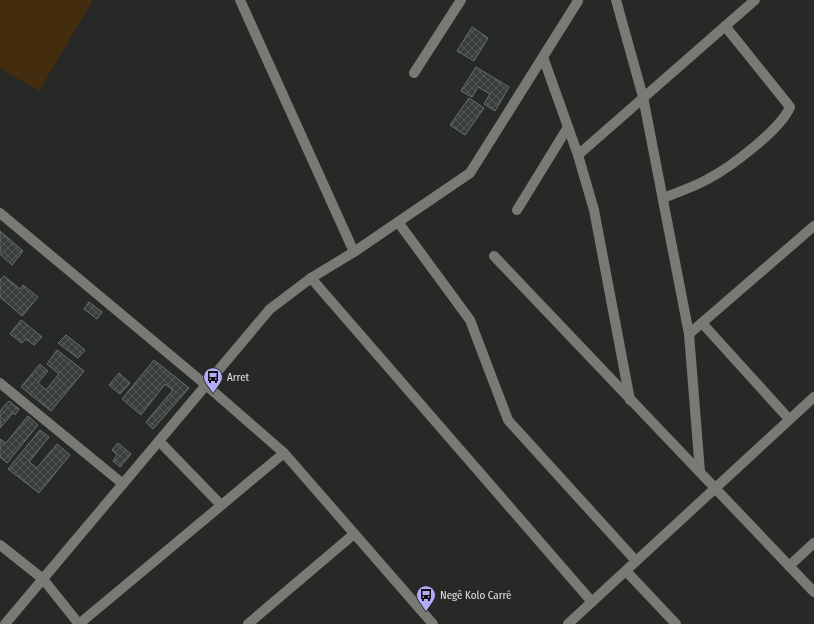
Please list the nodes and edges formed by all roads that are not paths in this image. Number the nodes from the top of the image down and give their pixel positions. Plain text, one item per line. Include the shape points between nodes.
1 (240, 0) edge
2 (461, 0) edge
3 (577, 0) edge
4 (616, 0) edge
5 (755, 0) edge
6 (725, 26) junction
7 (542, 58) junction
8 (414, 73) dead end
9 (644, 97) junction
10 (568, 126) junction
11 (578, 155) junction
12 (663, 198) junction
13 (517, 210) dead end
14 (0, 213) edge
15 (398, 222) junction
16 (814, 226) edge
17 (354, 252) junction
18 (494, 256) dead end
19 (311, 278) junction
20 (702, 323) junction
21 (689, 334) junction
22 (0, 382) edge
23 (206, 385) junction
24 (814, 397) edge
25 (630, 400) junction
26 (789, 420) junction
27 (159, 441) junction
28 (284, 453) junction
29 (700, 472) junction
30 (123, 484) junction
31 (715, 488) junction
32 (221, 505) junction
33 (354, 534) junction
34 (814, 543) edge
35 (0, 545) edge
36 (636, 561) junction
37 (789, 566) junction
38 (626, 571) junction
39 (42, 579) junction
40 (814, 592) edge
41 (592, 602) junction
42 (428, 622) edge
43 (5, 624) edge
44 (79, 624) edge
45 (248, 624) edge
46 (568, 624) edge
47 (676, 624) edge

1 - 17 street
2 - 8 street
3 - 7 street
4 - 9 street
5 - 6 street
6 - 9 street
6 - 12 street via 790,107 780,123 746,152 708,179
7 - 10 street
7 - 15 street via 470,173
9 - 11 street
9 - 12 street
10 - 11 street
10 - 13 street
11 - 25 street via 594,210
12 - 21 street
14 - 23 street
15 - 17 street
15 - 36 street via 470,320 508,420
16 - 20 street
17 - 19 street
18 - 25 street
19 - 23 street via 270,309
19 - 41 street
20 - 21 street
20 - 26 street
21 - 29 street
22 - 30 street
23 - 27 street
23 - 28 street
24 - 26 street
25 - 29 street
26 - 31 street
27 - 30 street
27 - 32 street
28 - 32 street
28 - 33 street
29 - 31 street
30 - 39 street
31 - 36 street
31 - 37 street
32 - 44 street
33 - 42 street
33 - 45 street
34 - 37 street
35 - 39 street
36 - 38 street
37 - 40 street
38 - 41 street
38 - 47 street
39 - 43 street
39 - 44 street
41 - 46 street

